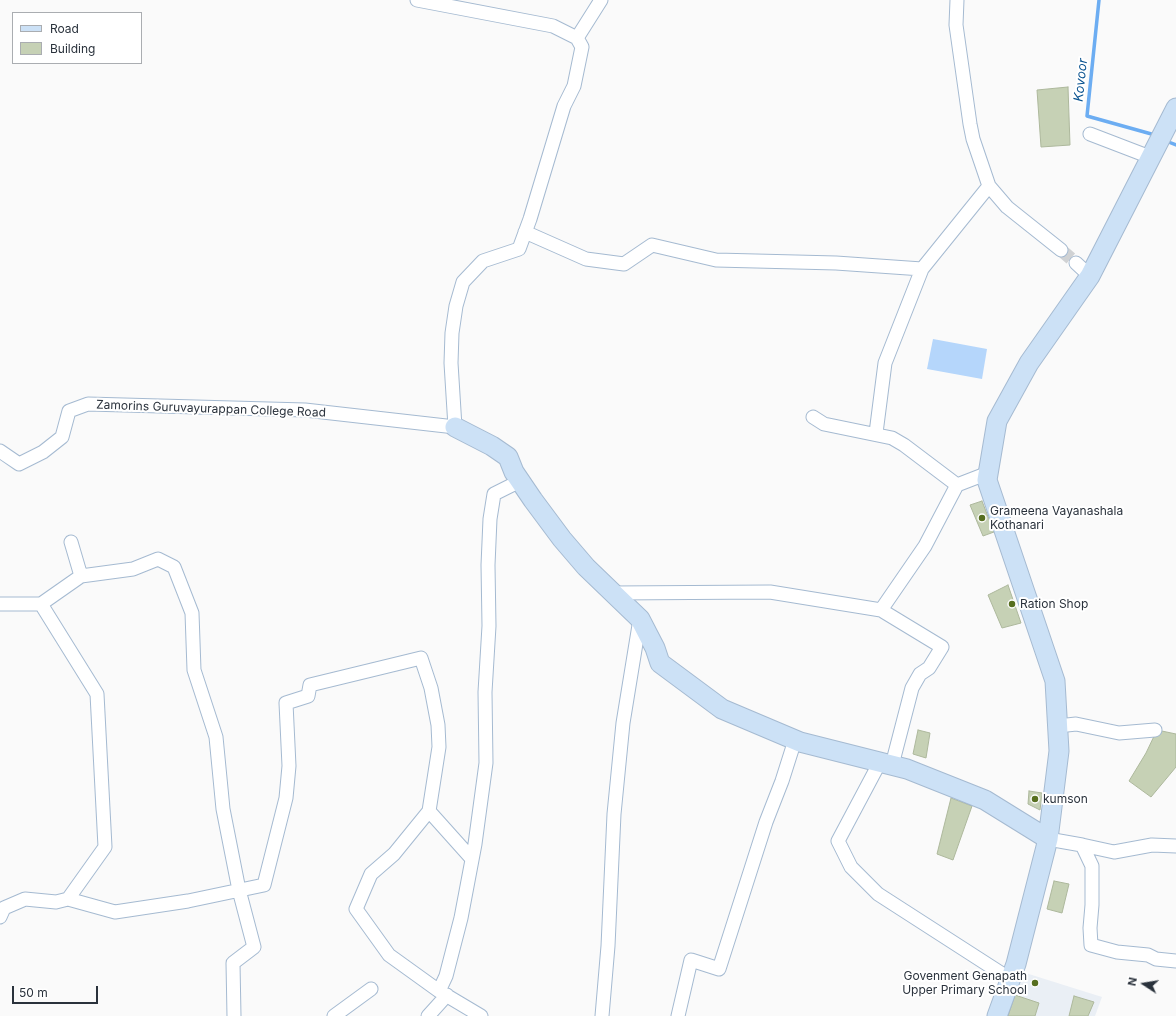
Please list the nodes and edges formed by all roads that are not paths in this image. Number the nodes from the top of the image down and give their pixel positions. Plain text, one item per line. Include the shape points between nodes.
1 (417, 0) edge
2 (601, 0) edge
3 (957, 0) edge
4 (577, 38) junction
5 (1175, 110) edge
6 (1090, 134) dead end
7 (1151, 155) junction
8 (989, 186) junction
9 (525, 232) junction
10 (1061, 250) tunnel mouth
11 (1076, 263) tunnel mouth
12 (922, 269) junction
13 (1090, 276) junction
14 (813, 417) dead end
15 (454, 428) junction
16 (876, 433) junction
17 (0, 451) edge
18 (988, 473) junction
19 (520, 481) junction
20 (957, 485) junction
21 (71, 542) dead end
22 (81, 576) junction
23 (613, 592) junction
24 (0, 604) edge
25 (41, 604) junction
26 (881, 610) junction
27 (640, 618) junction
28 (1058, 726) junction
29 (1154, 730) dead end
30 (795, 740) junction
31 (886, 764) junction
32 (429, 811) junction
33 (1048, 838) junction
34 (1082, 845) junction
35 (1176, 846) edge
36 (472, 859) junction
37 (239, 890) junction
38 (68, 899) junction
39 (0, 917) edge
40 (1176, 961) edge
41 (1010, 979) junction
42 (371, 989) dead end
43 (443, 993) junction
44 (234, 1016) edge
45 (334, 1016) edge
46 (428, 1016) edge
47 (481, 1016) edge
48 (602, 1016) edge
49 (678, 1016) edge
50 (997, 1016) edge

1 - 4 street via 554,26
2 - 4 street
3 - 8 street via 956,25 969,119
4 - 9 street via 582,47 574,86 564,106
5 - 7 main road
6 - 7 street
7 - 13 main road
8 - 10 street via 1007,207
8 - 12 street
9 - 12 street via 586,259 624,264 652,245 716,260 836,262
9 - 15 street via 519,249 483,260 463,282 452,333
11 - 13 street
12 - 16 street via 885,363
13 - 18 main road via 1029,363 997,421
14 - 16 street via 824,424 850,431
15 - 17 street, Zamorins Guruvayurappan College Road via 305,410 88,404 69,411 62,437 43,452 19,464
15 - 19 main road via 492,446 508,457
16 - 20 street via 904,445
18 - 20 street
18 - 28 main road via 987,480 1055,681
19 - 23 main road via 562,539 586,567
19 - 36 street via 494,494 490,519 489,626 485,692 486,763
20 - 26 street via 925,546
21 - 22 street
22 - 25 street
22 - 37 street via 133,569 158,559 174,567 192,613 194,670 216,737 223,809
23 - 26 street via 770,592
23 - 27 main road
24 - 25 street
25 - 38 street via 97,694 105,847
26 - 31 street via 942,647 912,688
27 - 30 main road via 660,663 722,709
27 - 48 street via 624,715 615,806
28 - 29 street via 1076,724 1119,733
28 - 33 main road via 1059,751
30 - 31 main road
30 - 49 street via 719,969 691,960
31 - 33 main road via 907,769 986,800
31 - 41 street via 838,842 851,867 878,894
32 - 36 street
32 - 37 street via 439,746 438,725 431,688 421,658 310,685 308,696 286,703 289,766 286,798 264,885
32 - 43 street via 394,854 371,874 356,909 389,955
33 - 34 street
33 - 41 main road
34 - 35 street via 1114,852 1152,845
34 - 40 street via 1092,866 1091,945 1117,952
36 - 43 street
37 - 38 street via 115,912
37 - 44 street via 254,947 233,963
38 - 39 street via 56,902 25,899 4,908
41 - 50 main road
42 - 45 street
43 - 46 street
43 - 47 street

